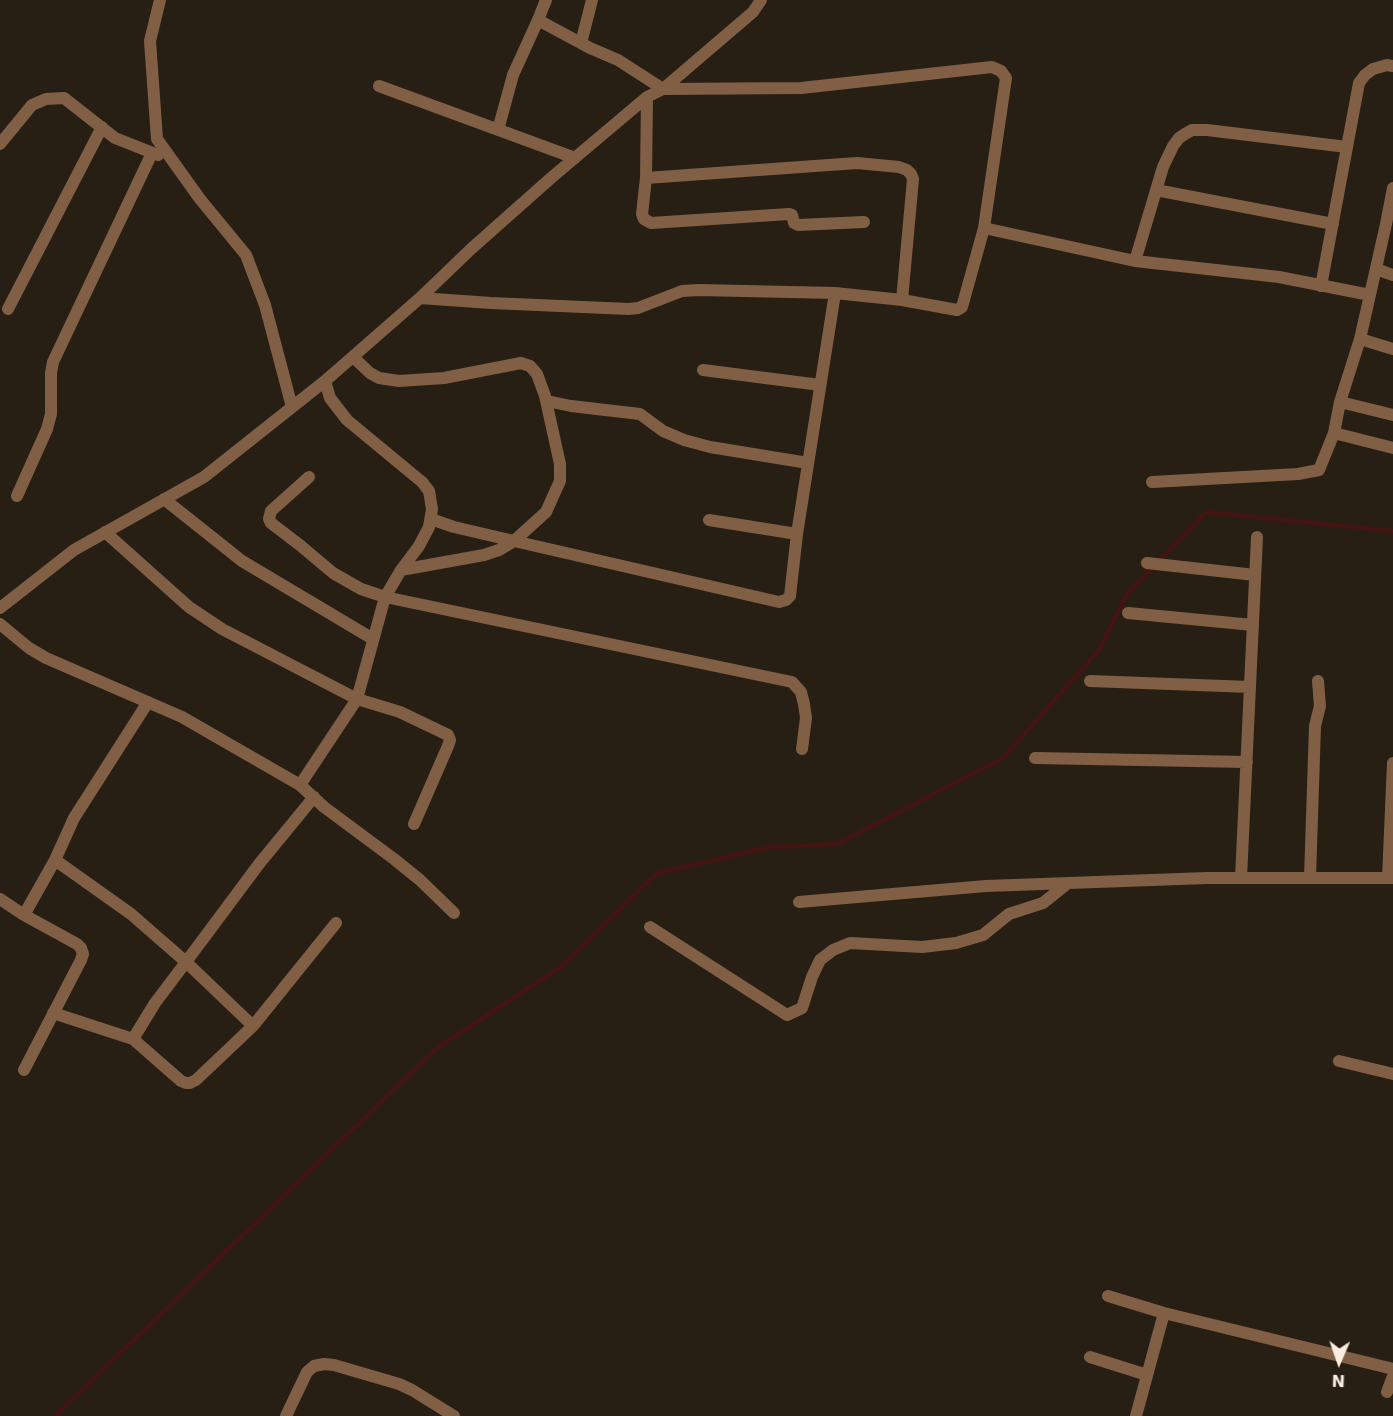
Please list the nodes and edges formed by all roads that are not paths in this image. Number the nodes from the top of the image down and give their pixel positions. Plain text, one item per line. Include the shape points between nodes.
1 (160, 0) edge
2 (546, 0) edge
3 (592, 0) edge
4 (761, 0) edge
5 (538, 20) junction
6 (581, 43) junction
7 (1393, 66) edge
8 (379, 86) dead end
9 (663, 89) junction
10 (647, 97) junction
11 (102, 127) junction
12 (498, 130) junction
13 (0, 144) edge
14 (1347, 147) junction
15 (152, 153) junction
16 (575, 158) junction
17 (173, 162) junction
18 (646, 178) junction
19 (1156, 190) junction
20 (1392, 195) edge
21 (864, 222) dead end
22 (1333, 224) junction
23 (984, 228) junction
24 (1135, 261) junction
25 (1376, 269) junction
26 (1393, 275) edge
27 (1322, 286) junction
28 (835, 293) junction
29 (1370, 295) junction
30 (420, 298) junction
31 (902, 300) junction
32 (8, 309) dead end
33 (1360, 339) junction
34 (1393, 349) edge
35 (353, 357) junction
36 (703, 370) dead end
37 (325, 381) junction
38 (820, 385) junction
39 (546, 401) junction
40 (1340, 402) junction
41 (291, 407) junction
42 (1393, 415) edge
43 (1334, 433) junction
44 (1393, 448) edge
45 (808, 464) junction
46 (309, 477) dead end
47 (1152, 482) dead end
48 (16, 496) dead end
49 (164, 499) junction
50 (431, 519) junction
51 (709, 520) dead end
52 (105, 532) junction
53 (797, 534) junction
54 (1257, 537) dead end
55 (514, 541) junction
56 (1147, 562) dead end
57 (401, 570) junction
58 (1255, 575) junction
59 (385, 597) junction
60 (0, 608) edge
61 (1128, 613) dead end
62 (0, 624) edge
63 (1253, 625) junction
64 (373, 639) junction
65 (1090, 681) dead end
66 (1318, 681) dead end
67 (1250, 687) junction
68 (357, 699) junction
69 (148, 702) junction
70 (802, 749) dead end
71 (1035, 758) dead end
72 (1247, 762) junction
73 (1393, 763) edge
74 (300, 785) junction
75 (314, 797) junction
76 (414, 824) dead end
77 (56, 860) junction
78 (1241, 878) junction
79 (1310, 878) junction
80 (1390, 878) edge
81 (1068, 883) junction
82 (0, 899) edge
83 (799, 902) dead end
84 (454, 913) dead end
85 (24, 915) junction
86 (336, 923) dead end
87 (650, 927) dead end
88 (186, 962) junction
89 (53, 1013) junction
90 (253, 1026) junction
91 (133, 1040) junction
92 (1339, 1061) dead end
93 (24, 1070) dead end
94 (1393, 1074) edge
95 (1108, 1296) dead end
96 (1164, 1313) junction
97 (1089, 1357) dead end
98 (1393, 1369) edge
99 (1147, 1375) junction
100 (1393, 1376) edge
101 (1387, 1392) dead end
102 (286, 1416) edge
103 (454, 1416) edge
104 (1136, 1416) edge

1 - 17 street via 150,41 157,139
2 - 5 street
3 - 6 street
4 - 9 street via 753,12
5 - 6 street
5 - 12 street via 513,75
6 - 9 street via 618,60
7 - 14 street via 1373,69 1359,83
8 - 12 street
9 - 10 street
9 - 23 street via 801,88 992,67 1006,78
10 - 16 street
10 - 18 street
11 - 13 street via 64,98 46,99 32,105
11 - 15 street via 115,138
11 - 32 street
12 - 16 street
14 - 19 street via 1192,130 1173,146
14 - 22 street
15 - 17 street
15 - 48 street via 53,362 47,429
16 - 30 street
17 - 41 street via 246,255 265,305
18 - 21 street via 642,214 651,223 789,214 798,225
18 - 31 street via 857,163 907,170 913,179
19 - 22 street
19 - 24 street
20 - 25 street
22 - 27 street
23 - 24 street
23 - 31 street via 962,307 954,310
24 - 27 street via 1279,277
25 - 26 street
25 - 29 street
27 - 29 street
28 - 30 street via 682,291 638,308 616,309
28 - 31 street
28 - 38 street
29 - 33 street
30 - 35 street
33 - 34 street
33 - 40 street
35 - 37 street
35 - 39 street via 379,378 399,381 444,378 521,363 537,374
36 - 38 street
37 - 41 street
37 - 50 street via 330,398 347,420 429,491
38 - 45 street
39 - 45 street via 639,414 684,440
39 - 55 street via 561,464 560,481 546,512
40 - 42 street
40 - 43 street
41 - 49 street via 204,477
43 - 44 street
43 - 47 street via 1319,470
45 - 53 street
46 - 59 street via 271,511 271,523 333,573
49 - 52 street
49 - 64 street via 242,561
50 - 55 street
50 - 57 street via 419,546
51 - 53 street
52 - 60 street via 74,550
52 - 68 street via 208,621
53 - 55 street via 790,596 778,602
54 - 58 street
55 - 57 street via 484,555
56 - 58 street
57 - 59 street
58 - 63 street
59 - 64 street
59 - 70 street via 792,682 801,692 804,704
61 - 63 street
62 - 69 street via 46,658
63 - 67 street
64 - 68 street
65 - 67 street
66 - 79 street via 1320,706 1315,726
67 - 72 street
68 - 74 street
68 - 76 street via 400,712 448,735 448,746
69 - 74 street via 182,717
69 - 77 street via 75,818
71 - 72 street
72 - 78 street
73 - 80 street
74 - 75 street
75 - 84 street via 420,880
75 - 88 street
77 - 85 street
77 - 88 street via 131,914
78 - 79 street
78 - 81 street
79 - 80 street
81 - 83 street
81 - 87 street via 1042,903 1009,914 983,935 956,943 922,947 850,943 833,950 820,960 802,1008 787,1015
82 - 85 street
85 - 89 street via 77,944 83,954
86 - 90 street
88 - 90 street
88 - 91 street
89 - 91 street
89 - 93 street
90 - 91 street via 190,1083 181,1081
92 - 94 street
95 - 96 street
96 - 98 street
96 - 99 street
97 - 99 street
99 - 104 street
100 - 101 street
102 - 103 street via 307,1372 324,1364 399,1384

